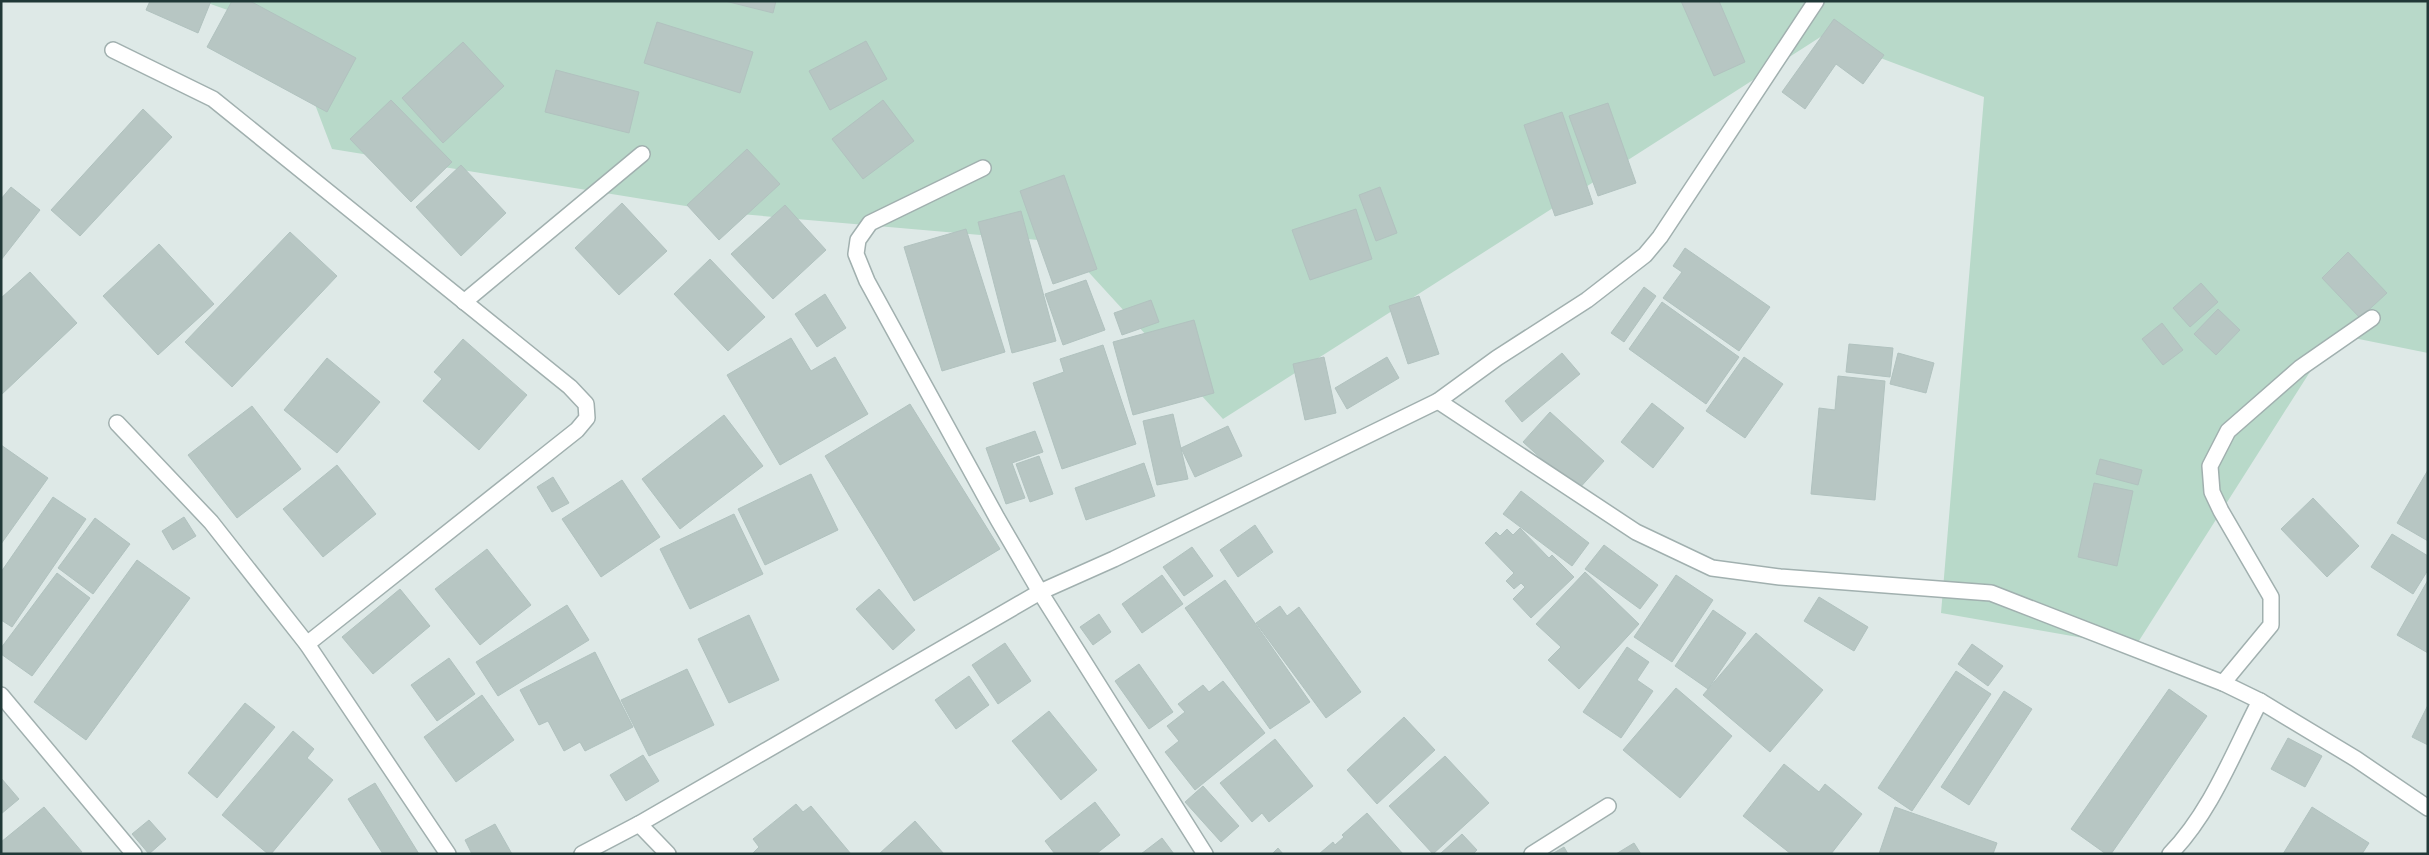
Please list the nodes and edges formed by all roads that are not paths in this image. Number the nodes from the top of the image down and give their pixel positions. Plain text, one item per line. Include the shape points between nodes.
1 (1816, 1) edge
2 (113, 50) dead end
3 (642, 154) dead end
4 (983, 168) dead end
5 (464, 302) junction
6 (2372, 318) dead end
7 (1438, 401) junction
8 (117, 423) dead end
9 (1040, 592) junction
10 (307, 644) junction
11 (2222, 683) junction
12 (1, 695) edge
13 (2260, 701) junction
14 (1608, 806) dead end
15 (2428, 808) edge
16 (639, 824) junction
17 (134, 854) edge
18 (448, 854) edge
19 (582, 854) edge
20 (668, 854) edge
21 (1205, 854) edge
22 (1532, 854) edge
23 (2170, 854) edge

1 - 7 street via 1682,206 1645,255 1587,300
2 - 5 street via 213,99
3 - 5 street
4 - 9 street via 870,223 858,240 856,254 872,290
5 - 10 street via 570,387 586,404 587,418 577,430
6 - 11 street via 2300,368 2228,431 2210,466 2212,492 2271,597 2271,625
7 - 9 street
7 - 11 street via 1636,532 1712,568 1790,578 1991,593
8 - 10 street via 211,522
9 - 16 street
9 - 21 street
10 - 18 street
11 - 13 street
12 - 17 street
13 - 15 street via 2356,759
13 - 23 street via 2200,816
14 - 22 street
16 - 19 street
16 - 20 street

